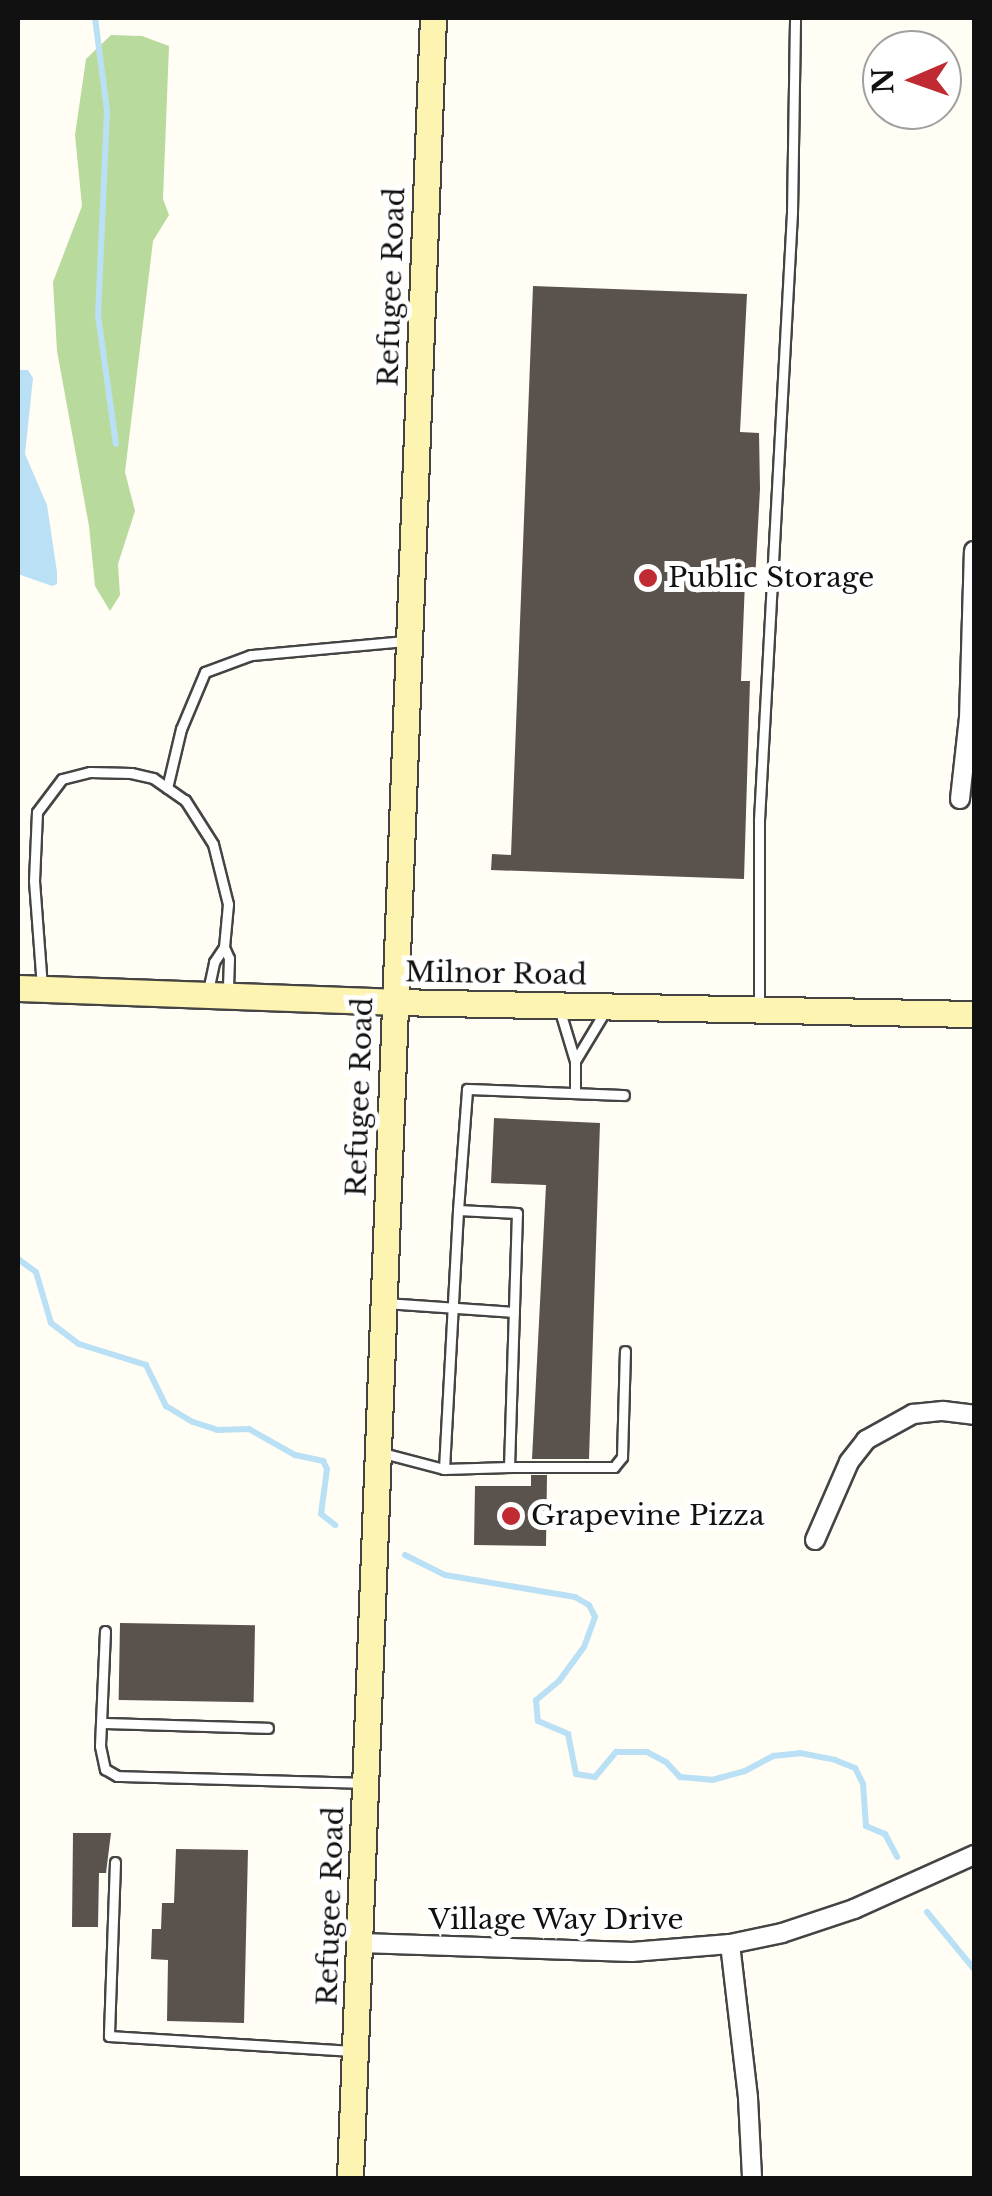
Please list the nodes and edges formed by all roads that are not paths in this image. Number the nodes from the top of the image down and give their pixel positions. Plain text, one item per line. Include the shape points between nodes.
1 (433, 18) edge
2 (795, 18) edge
3 (974, 550) edge
4 (408, 641) junction
5 (167, 788) junction
6 (960, 799) dead end
7 (224, 947) junction
8 (30, 988) edge
9 (218, 997) junction
10 (394, 1002) junction
11 (559, 1006) junction
12 (609, 1006) junction
13 (759, 1009) junction
14 (974, 1014) edge
15 (574, 1061) junction
16 (575, 1093) junction
17 (624, 1095) dead end
18 (458, 1210) junction
19 (383, 1303) junction
20 (450, 1308) junction
21 (514, 1312) junction
22 (624, 1350) dead end
23 (974, 1415) edge
24 (376, 1452) junction
25 (509, 1467) junction
26 (444, 1469) junction
27 (815, 1540) dead end
28 (106, 1631) dead end
29 (101, 1722) junction
30 (268, 1728) dead end
31 (366, 1783) junction
32 (974, 1855) edge
33 (115, 1862) dead end
34 (361, 1943) junction
35 (730, 1944) junction
36 (356, 2051) junction
37 (350, 2178) edge
38 (752, 2178) edge

1 - 4 main road, Refugee Road
2 - 13 lane via 790,267 758,820
3 - 6 street
4 - 5 lane via 250,655 206,672 181,729
4 - 10 main road, Refugee Road
5 - 7 lane via 184,800 212,844 228,904
5 - 8 lane via 131,773 90,772 62,779 48,794 34,828
7 - 9 lane via 229,958
7 - 9 lane via 214,962
8 - 9 main road, Milnor Road
9 - 10 main road, Milnor Road
10 - 11 main road, Milnor Road
10 - 19 main road, Refugee Road
11 - 12 main road, Milnor Road
11 - 15 lane
12 - 13 main road, Milnor Road
12 - 15 lane
13 - 14 main road, Milnor Road
15 - 16 lane
16 - 17 lane
16 - 18 lane via 467,1089
18 - 20 lane
18 - 21 lane via 517,1213
19 - 20 lane
19 - 24 main road, Refugee Road
20 - 21 lane
20 - 26 lane
21 - 25 lane
22 - 25 lane via 622,1457 614,1467
23 - 27 street via 913,1414 866,1440 849,1462
24 - 26 lane
24 - 31 main road, Refugee Road
25 - 26 lane
28 - 29 lane
29 - 30 lane
29 - 31 lane via 105,1769 117,1776
31 - 34 main road, Refugee Road
32 - 35 street, Village Way Drive via 854,1908
33 - 36 lane via 109,2036
34 - 35 street, Village Way Drive via 632,1952
34 - 36 main road, Refugee Road
35 - 38 street
36 - 37 main road, Refugee Road

